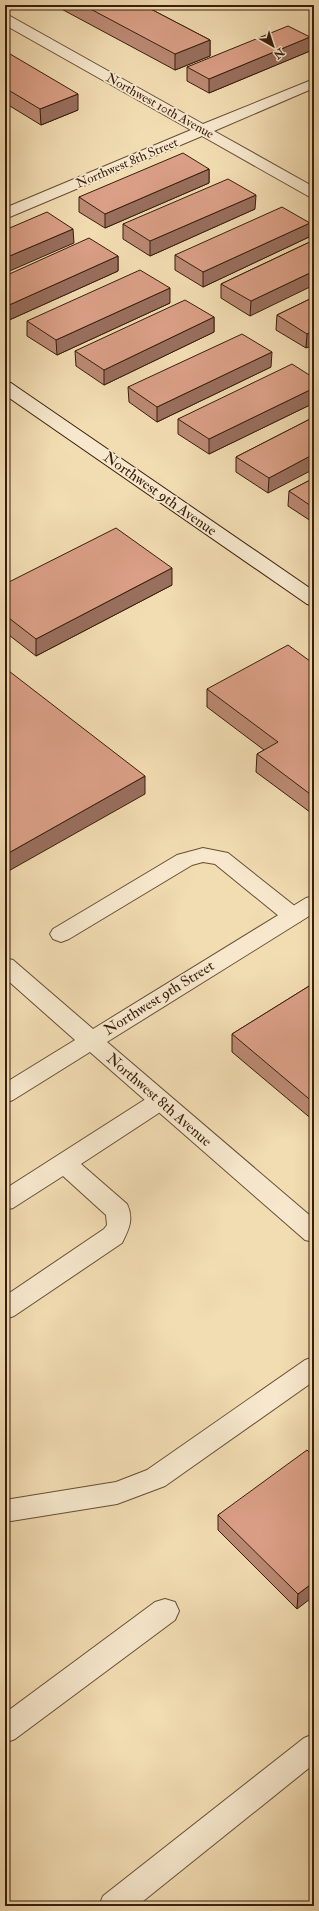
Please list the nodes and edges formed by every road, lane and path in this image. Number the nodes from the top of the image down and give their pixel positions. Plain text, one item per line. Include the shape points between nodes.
1 (5, 19) edge
2 (314, 83) edge
3 (204, 131) junction
4 (314, 193) edge
5 (5, 214) edge
6 (5, 387) edge
7 (314, 600) edge
8 (314, 903) edge
9 (293, 916) junction
10 (61, 934) dead end
11 (5, 966) edge
12 (91, 1041) junction
13 (5, 1094) edge
14 (160, 1101) junction
15 (64, 1163) junction
16 (5, 1201) edge
17 (314, 1233) edge
18 (5, 1309) edge
19 (314, 1366) edge
20 (5, 1511) edge
21 (165, 1611) dead end
22 (5, 1730) edge
23 (314, 1747) edge
24 (114, 1906) edge

1 - 3 street, Northwest 10th Avenue
2 - 3 street, Northwest 8th Street
3 - 4 street, Northwest 10th Avenue
3 - 5 street, Northwest 8th Street
6 - 7 street, Northwest 9th Avenue
8 - 9 street, Northwest 9th Street
9 - 10 street via 221,858 203,855 185,860
9 - 12 street, Northwest 9th Street
11 - 12 street, Northwest 8th Avenue
12 - 13 street, Northwest 9th Street
12 - 14 street, Northwest 8th Avenue
14 - 15 street
14 - 17 street, Northwest 8th Avenue
15 - 16 street
15 - 18 street via 118,1211 119,1225 112,1236
19 - 20 street via 156,1478 117,1493
21 - 22 street
23 - 24 street

